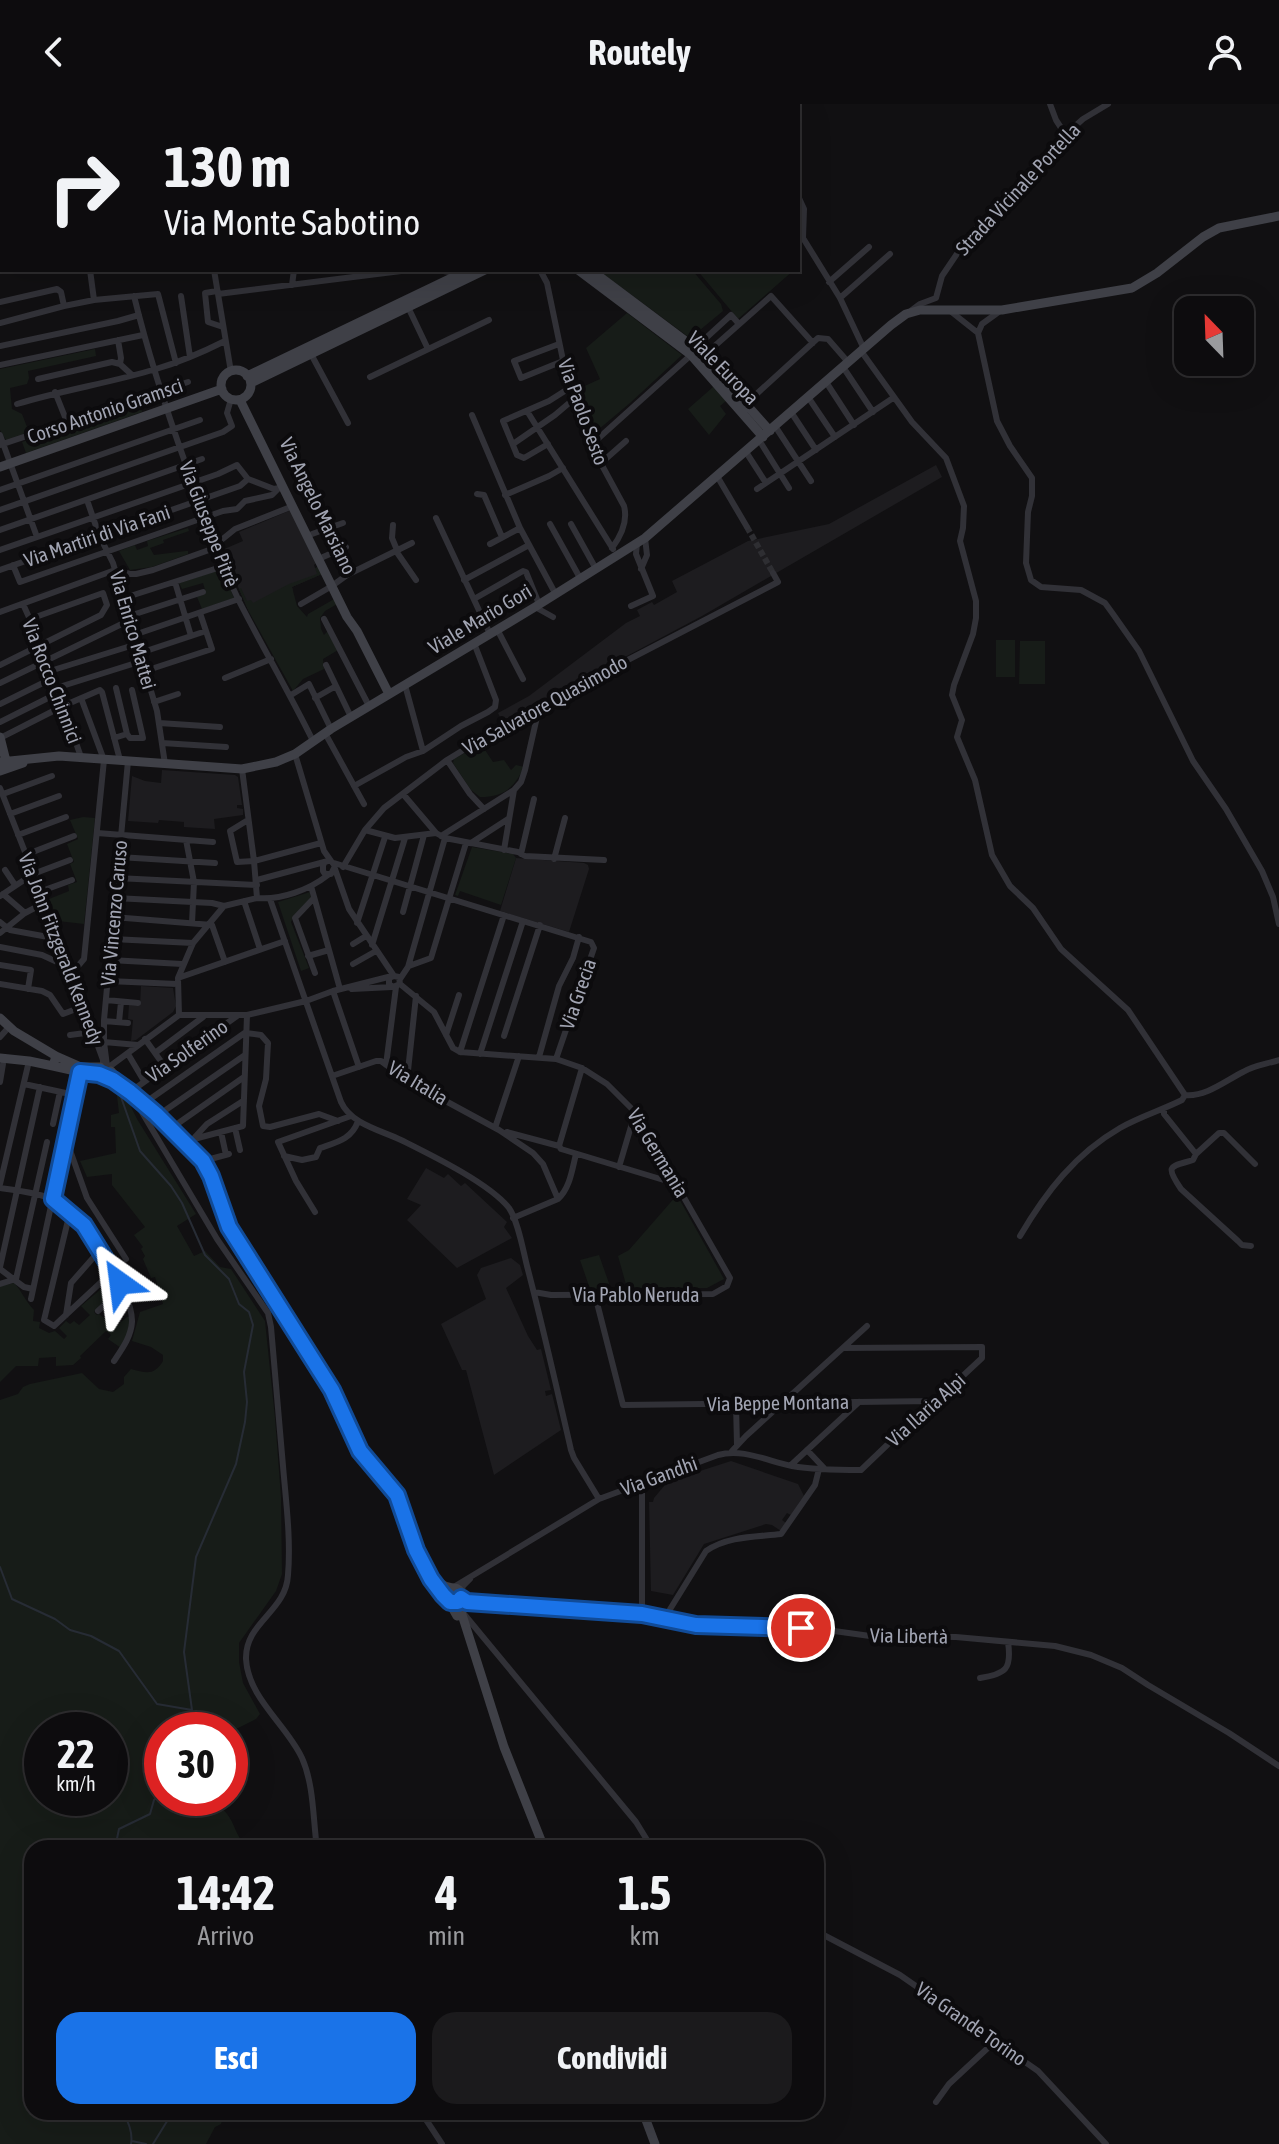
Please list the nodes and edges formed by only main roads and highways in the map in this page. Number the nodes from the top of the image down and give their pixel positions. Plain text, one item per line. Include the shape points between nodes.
1 (1279, 216) edge
2 (464, 272) edge
3 (481, 272) edge
4 (581, 272) edge
5 (594, 272) edge
6 (693, 351) junction
7 (249, 379) junction
8 (222, 389) junction
9 (239, 399) junction
10 (767, 434) junction
11 (5, 465) edge
12 (334, 584) junction
13 (389, 694) junction
14 (0, 738) edge
15 (37, 758) junction
16 (3, 761) edge
17 (0, 771) edge
18 (0, 1018) edge
19 (1, 1061) edge
20 (54, 1061) junction
21 (454, 1597) junction
22 (471, 1643) junction
23 (541, 1840) edge
24 (646, 2120) edge
25 (655, 2144) edge

1 - 10 main road, Viale Mario Gori via 1219,228 1132,288 1002,310 906,314
2 - 7 main road
3 - 7 main road
4 - 6 main road, Viale Europa
5 - 6 main road, Viale Europa
6 - 10 main road, Viale Europa
6 - 10 main road, Viale Europa via 748,401
7 - 8 main road via 231,372
7 - 9 main road via 250,391
8 - 9 main road
8 - 11 main road, Corso Antonio Gramsci
9 - 12 main road, Via Angelo Marsiano
9 - 12 main road, Via Angelo Marsiano
10 - 13 main road, Viale Mario Gori via 638,544
12 - 13 main road, Via Angelo Marsiano
13 - 15 main road, Viale Mario Gori via 295,754 242,769
14 - 16 main road
15 - 16 main road, Viale Mario Gori
15 - 17 main road
18 - 20 main road
19 - 20 main road
20 - 21 main road via 80,1073 106,1069 137,1087 152,1115 190,1141 211,1176 229,1227 332,1390 360,1451 397,1495 431,1579
21 - 22 main road
21 - 22 main road via 472,1629
22 - 23 main road
24 - 25 main road

